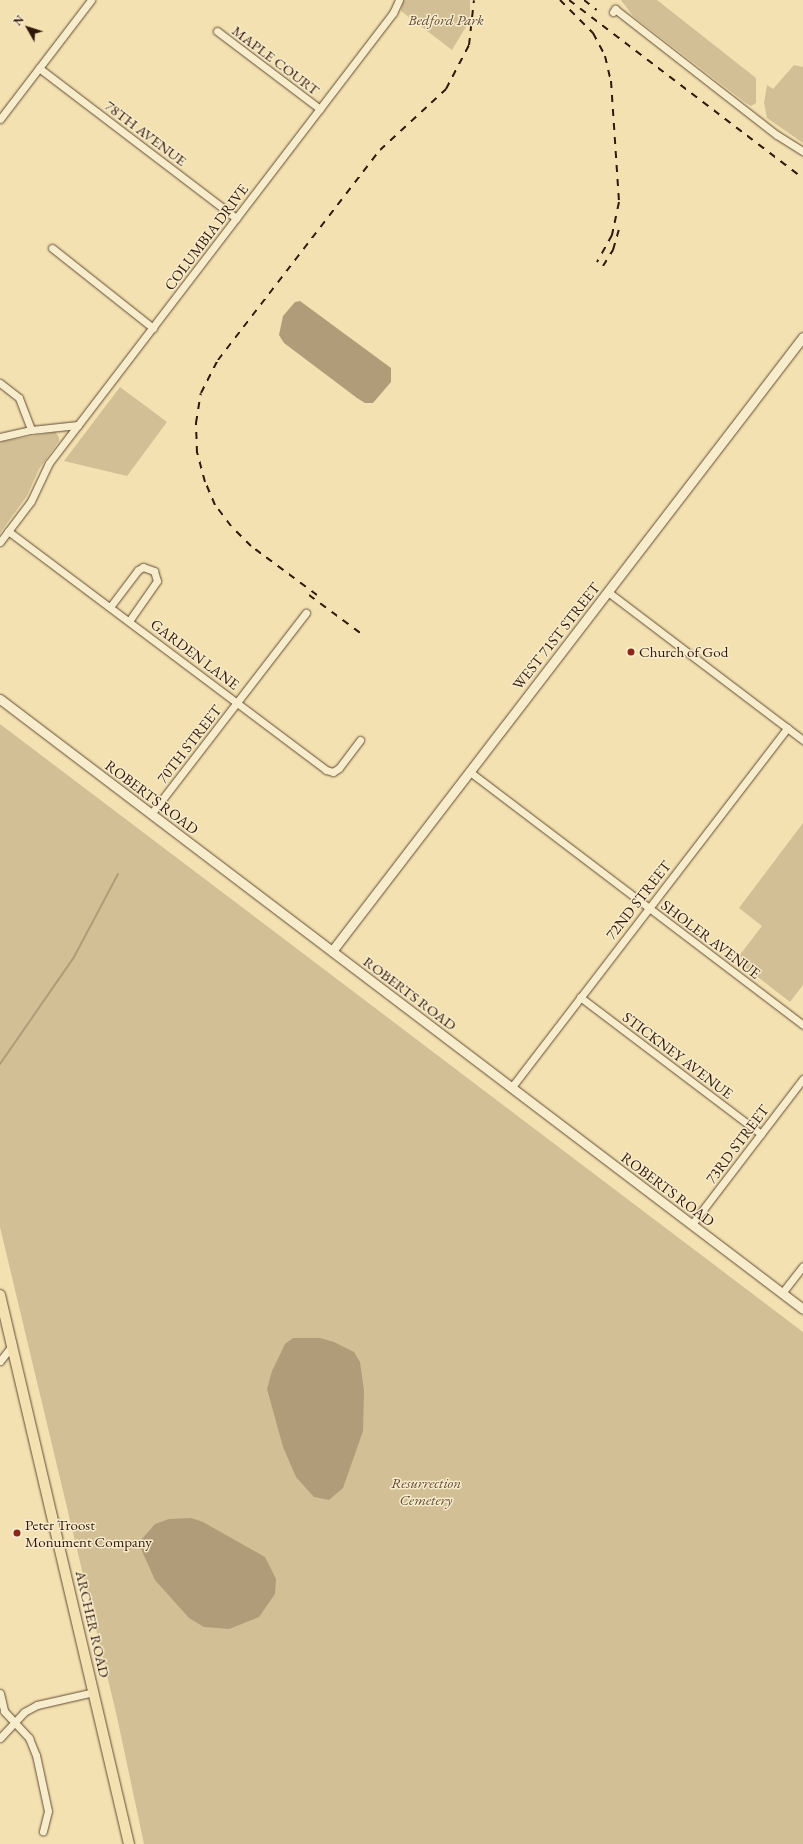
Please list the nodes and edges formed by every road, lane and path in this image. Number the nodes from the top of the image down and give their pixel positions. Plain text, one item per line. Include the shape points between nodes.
1 (91, 0) edge
2 (399, 1) edge
3 (613, 12) dead end
4 (217, 31) dead end
5 (39, 68) junction
6 (320, 109) junction
7 (0, 119) edge
8 (803, 151) edge
9 (236, 218) junction
10 (52, 248) dead end
11 (153, 328) junction
12 (803, 337) edge
13 (0, 383) edge
14 (78, 425) junction
15 (32, 430) junction
16 (0, 437) edge
17 (8, 531) junction
18 (0, 542) edge
19 (608, 592) junction
20 (110, 607) junction
21 (306, 614) dead end
22 (129, 621) junction
23 (0, 699) edge
24 (237, 703) junction
25 (787, 728) junction
26 (360, 740) dead end
27 (803, 740) edge
28 (470, 772) junction
29 (151, 814) junction
30 (648, 908) junction
31 (332, 951) junction
32 (580, 997) junction
33 (803, 1025) edge
34 (803, 1079) edge
35 (511, 1088) junction
36 (761, 1134) junction
37 (692, 1224) junction
38 (803, 1266) edge
39 (782, 1293) junction
40 (0, 1295) edge
41 (803, 1309) edge
42 (11, 1347) junction
43 (0, 1361) edge
44 (94, 1692) junction
45 (0, 1693) edge
46 (12, 1723) junction
47 (0, 1738) edge
48 (43, 1831) dead end
49 (129, 1844) edge

1 - 5 street
2 - 6 street, COLUMBIA DRIVE via 393,13
3 - 8 street via 615,9 777,135
4 - 6 street, MAPLE COURT
5 - 7 street
5 - 9 street, 78TH AVENUE
6 - 9 street, COLUMBIA DRIVE
9 - 11 street, COLUMBIA DRIVE
10 - 11 street
11 - 14 street, COLUMBIA DRIVE
12 - 19 street, WEST 71ST STREET
13 - 15 street via 19,398
14 - 15 street
14 - 17 street via 49,463 36,493
15 - 16 street
17 - 18 street
17 - 20 street, GARDEN LANE
19 - 25 street
19 - 28 street, WEST 71ST STREET
20 - 22 street, GARDEN LANE
20 - 22 street via 138,570 143,567 154,571 157,581
21 - 24 street, 70TH STREET
22 - 24 street, GARDEN LANE
23 - 29 street, ROBERTS ROAD
24 - 26 street, GARDEN LANE via 326,770 333,772 339,768
24 - 29 street, 70TH STREET
25 - 27 street
25 - 30 street, 72ND STREET
28 - 30 street, SHOLER AVENUE
28 - 31 street, WEST 71ST STREET
29 - 31 street, ROBERTS ROAD
30 - 32 street, 72ND STREET
30 - 33 street, SHOLER AVENUE
31 - 35 street, ROBERTS ROAD
32 - 35 street, 72ND STREET
32 - 36 street, STICKNEY AVENUE
34 - 36 street, 73RD STREET
35 - 37 street, ROBERTS ROAD
36 - 37 street, 73RD STREET
37 - 39 street, ROBERTS ROAD
38 - 39 street
39 - 41 street, ROBERTS ROAD
40 - 42 main road, ARCHER ROAD
42 - 43 street
42 - 44 main road, ARCHER ROAD
44 - 46 street via 37,1705
44 - 49 main road, ARCHER ROAD
45 - 46 street via 4,1711
46 - 47 street
46 - 48 street via 29,1738 36,1755 48,1811

